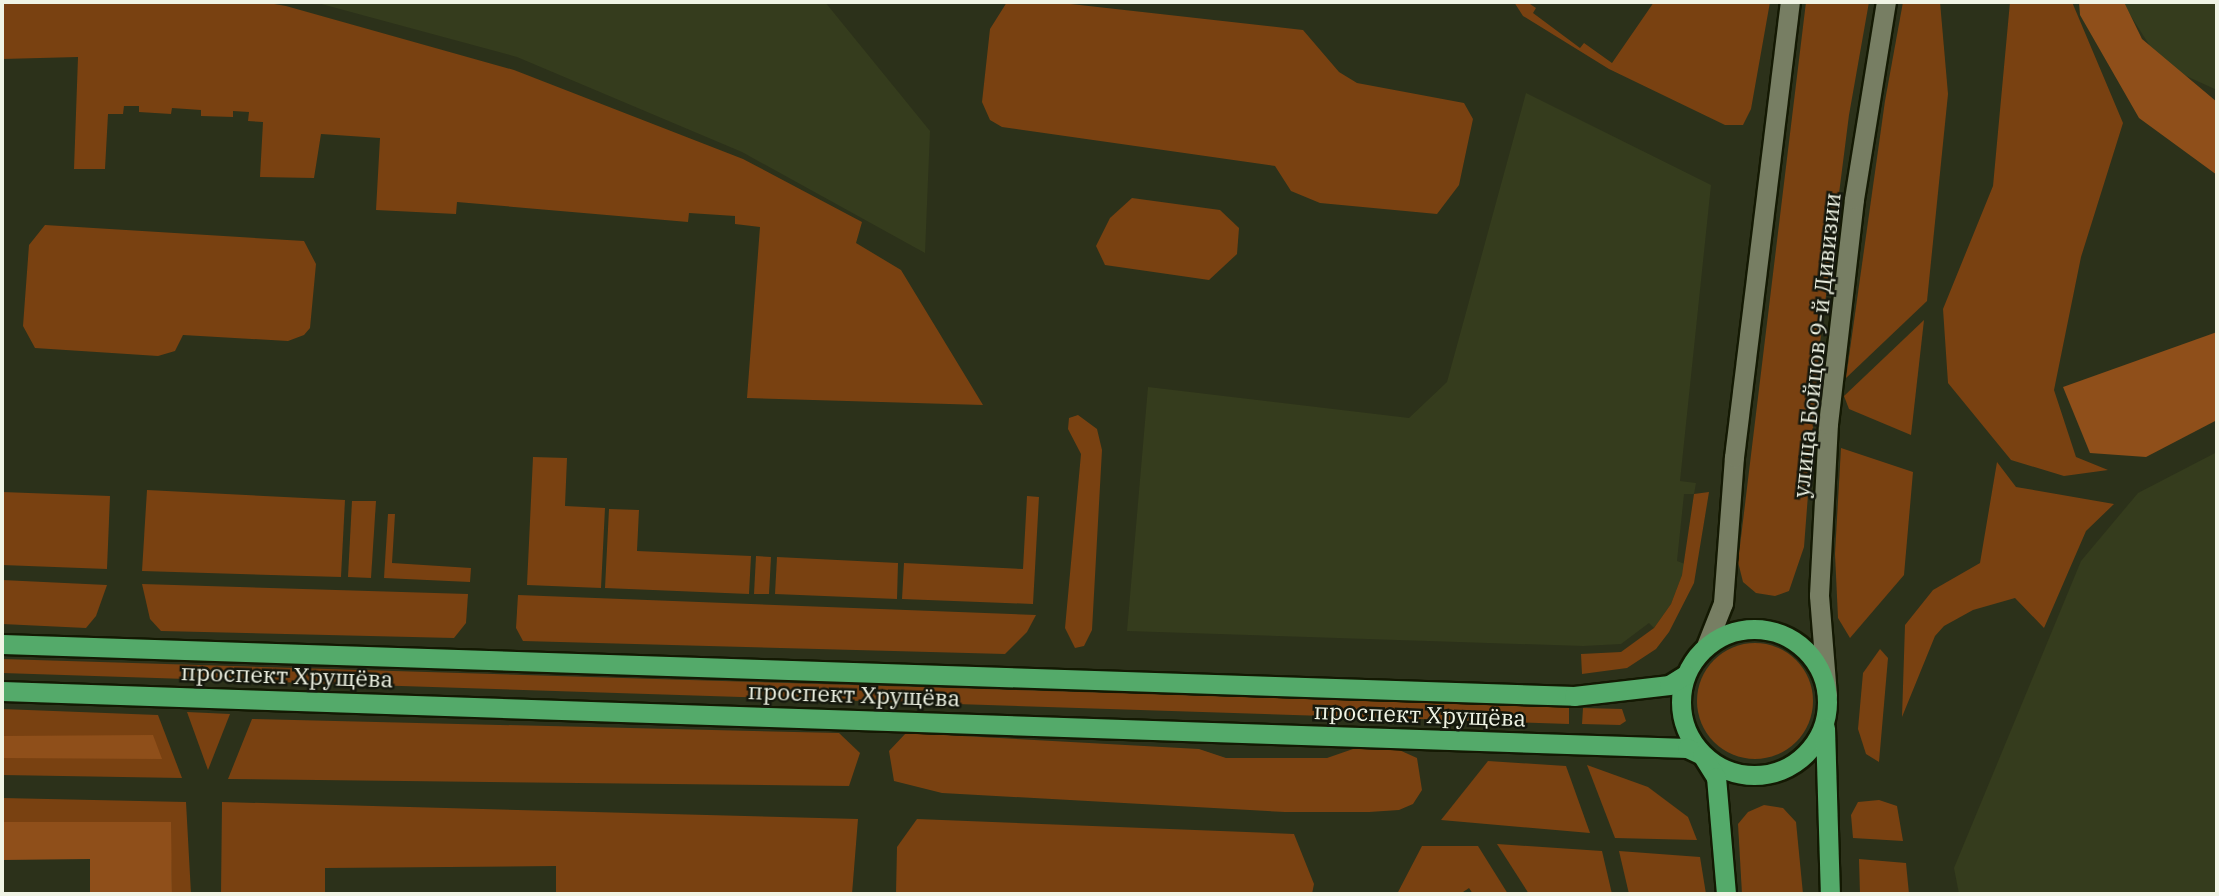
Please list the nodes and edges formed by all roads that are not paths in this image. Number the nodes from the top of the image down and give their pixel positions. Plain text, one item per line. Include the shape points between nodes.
1 (1790, 2) edge
2 (1886, 2) edge
3 (2, 643) edge
4 (1706, 646) junction
5 (1685, 675) junction
6 (2, 691) edge
7 (1827, 695) junction
8 (1826, 720) junction
9 (1702, 755) junction
10 (1726, 894) edge
11 (1830, 894) edge

1 - 4 main road via 1734,457 1723,603
2 - 7 main road, улица Бойцов 9-й Дивизии via 1854,199 1828,424 1819,595
3 - 5 main road, проспект Хрущёва via 1574,696 1669,685
4 - 5 main road
4 - 7 main road via 1743,629 1766,629 1789,637 1821,670
5 - 9 main road via 1682,718
6 - 9 main road, проспект Хрущёва via 1658,745
7 - 8 main road
8 - 9 main road via 1806,754 1770,774 1736,773
8 - 11 main road via 1824,798
9 - 10 main road via 1716,776

